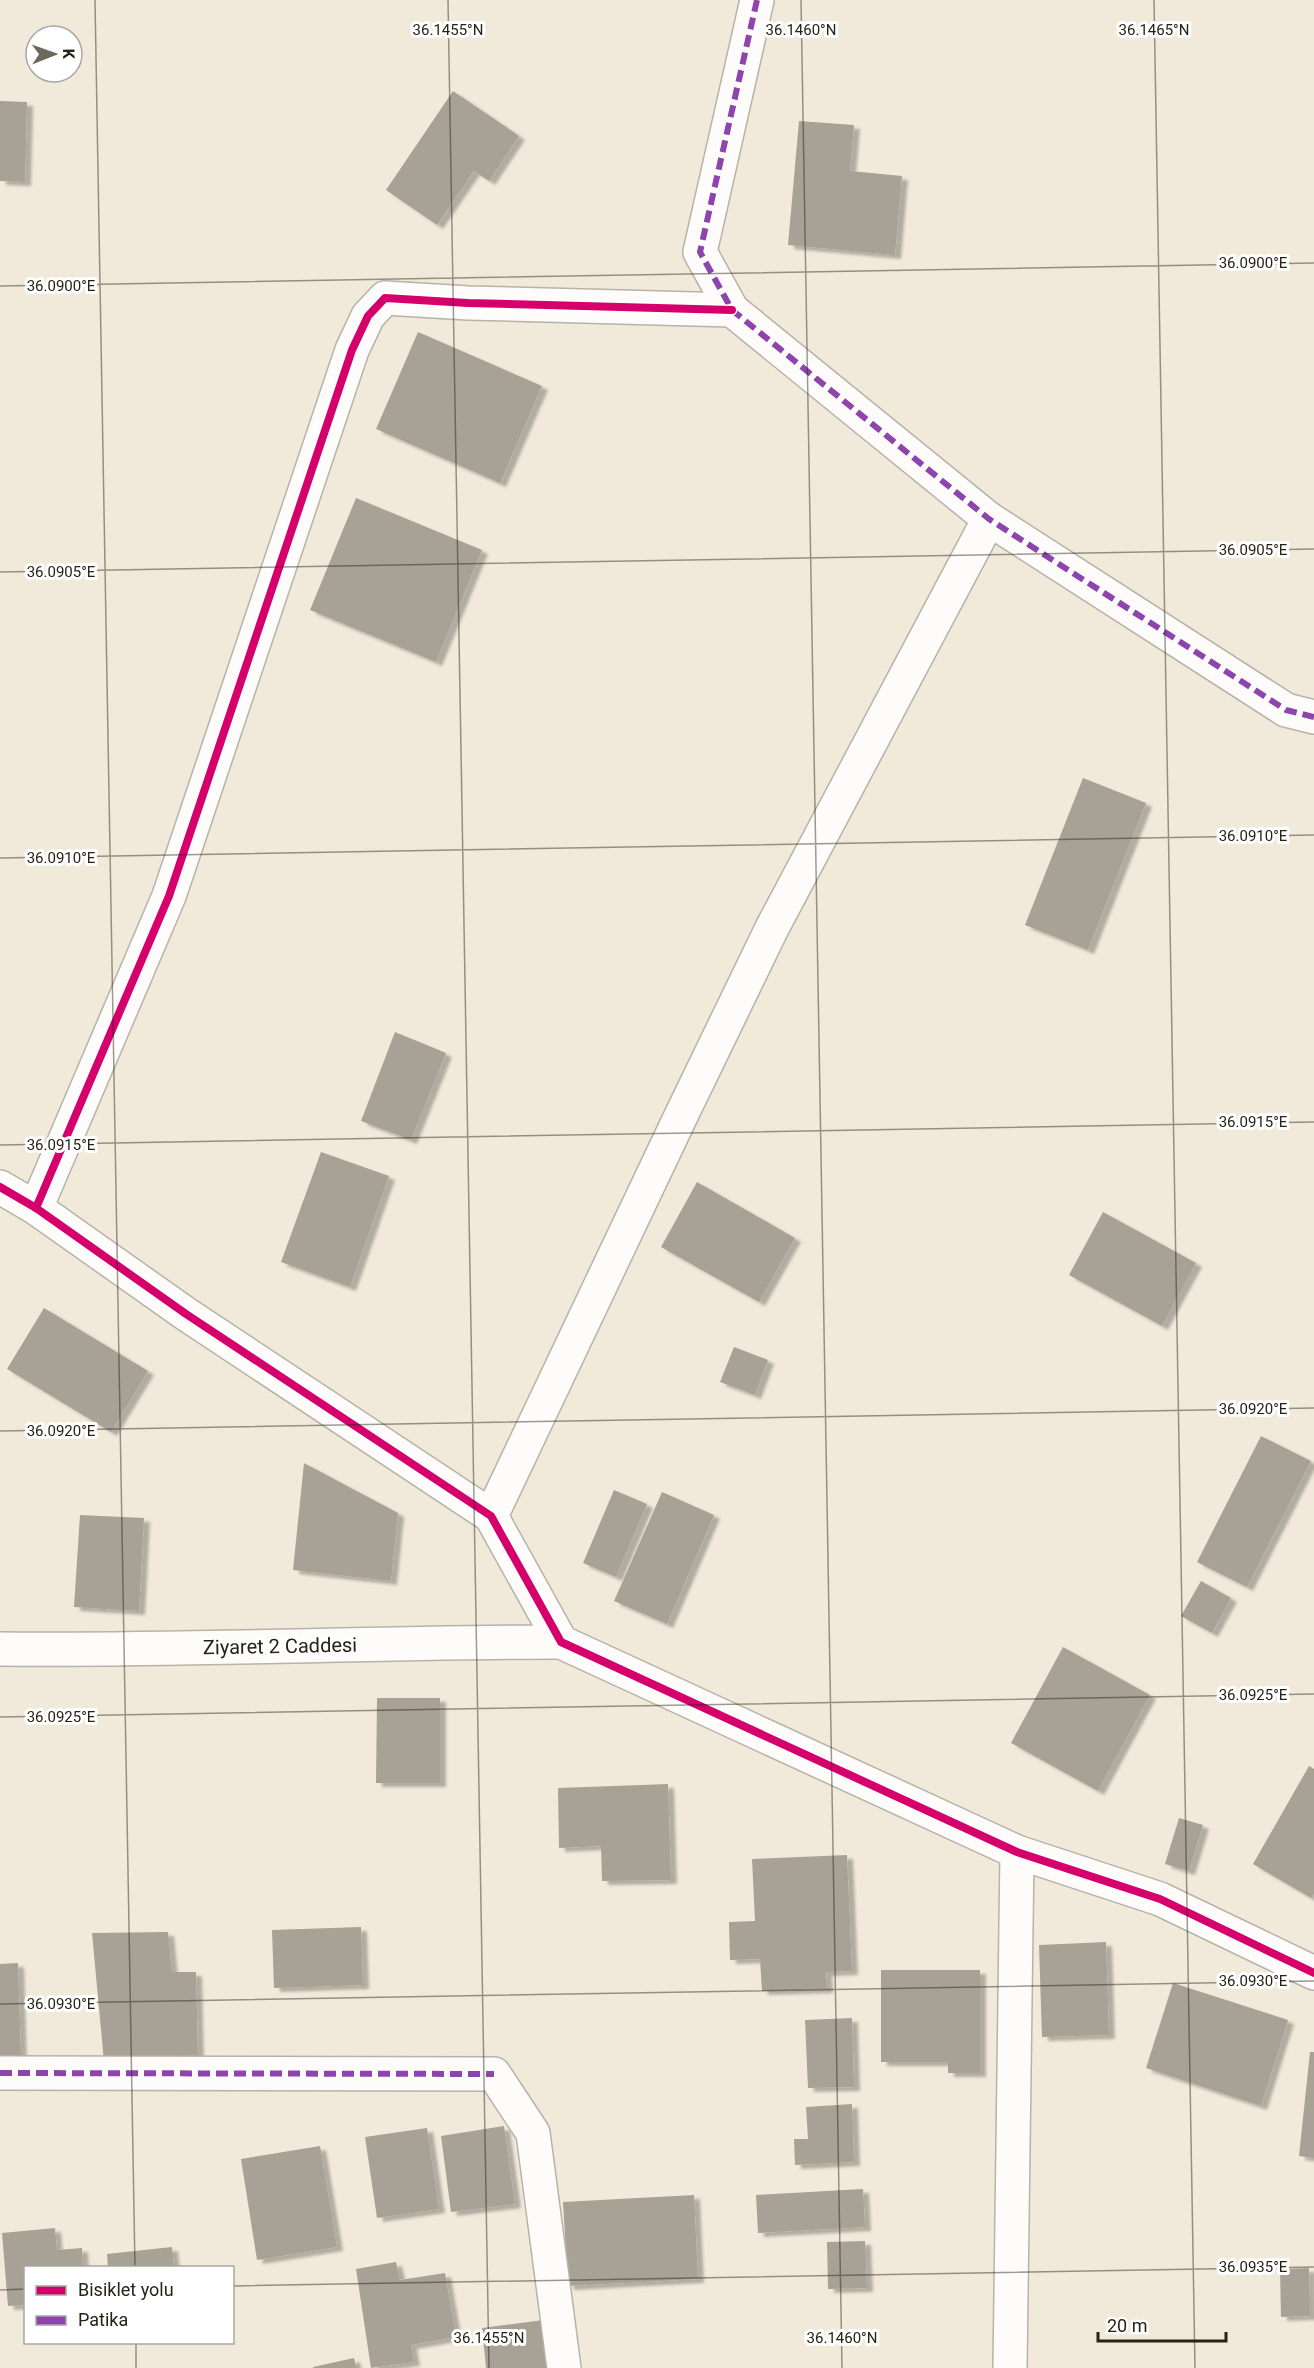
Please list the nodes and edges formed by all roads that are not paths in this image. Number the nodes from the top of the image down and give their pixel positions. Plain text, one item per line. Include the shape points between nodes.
1 (757, 0) edge
2 (732, 310) junction
3 (989, 519) junction
4 (1314, 717) edge
5 (0, 1187) edge
6 (36, 1208) junction
7 (491, 1516) junction
8 (561, 1642) junction
9 (0, 1649) edge
10 (1017, 1852) junction
11 (1314, 1973) edge
12 (0, 2073) edge
13 (564, 2368) edge
14 (1010, 2368) edge

1 - 2 street via 700,252
2 - 3 street
2 - 6 street via 385,298 368,316 352,350 168,896
3 - 4 street via 1286,710
3 - 7 street via 772,928
5 - 6 street
6 - 7 street via 186,1314
7 - 8 street
8 - 9 street, Ziyaret 2 Caddesi
8 - 10 street
10 - 11 street via 1160,1899
10 - 14 street
12 - 13 street via 494,2074 532,2133

